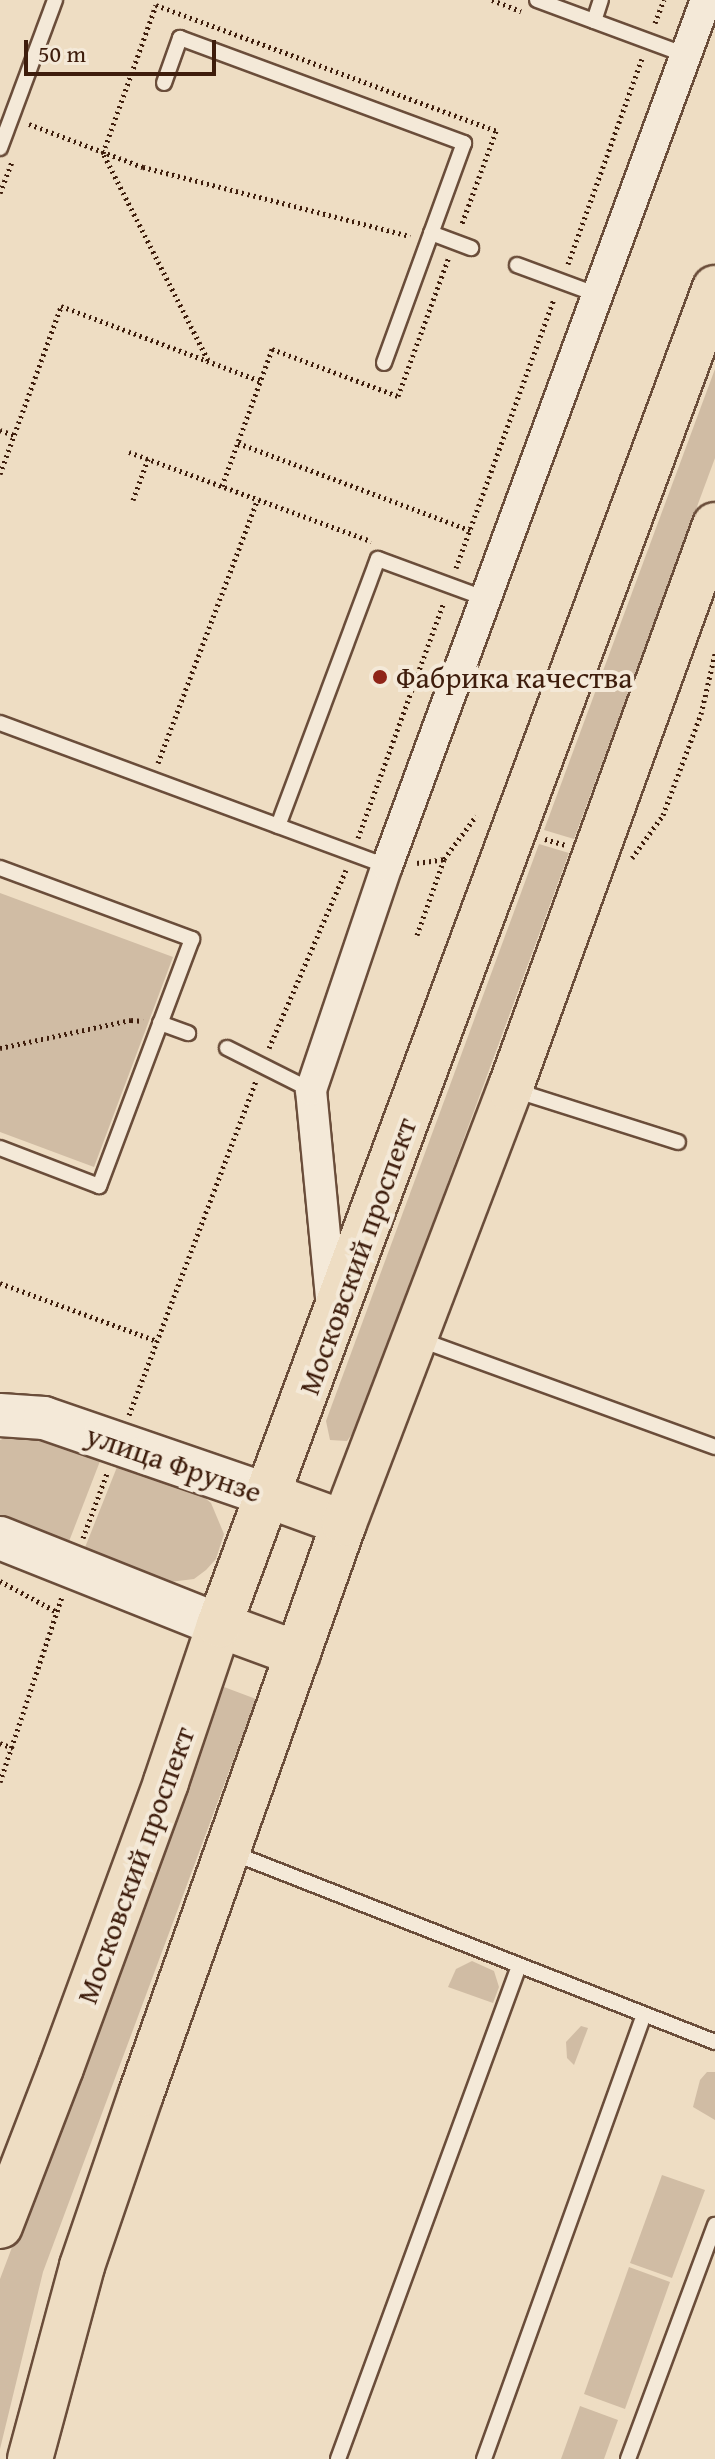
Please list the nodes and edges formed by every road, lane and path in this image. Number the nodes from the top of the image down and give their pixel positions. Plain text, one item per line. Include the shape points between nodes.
1 (55, 0) edge
2 (537, 0) edge
3 (601, 0) edge
4 (706, 0) edge
5 (594, 21) junction
6 (649, 41) junction
7 (686, 55) junction
8 (164, 83) dead end
9 (26, 123) dead end
10 (496, 131) dead end
11 (0, 148) edge
12 (103, 153) junction
13 (430, 237) junction
14 (465, 251) joint
15 (517, 265) dead end
16 (561, 281) junction
17 (715, 288) edge
18 (598, 295) junction
19 (272, 349) dead end
20 (208, 360) junction
21 (384, 363) dead end
22 (261, 381) junction
23 (0, 430) edge
24 (14, 435) junction
25 (238, 443) junction
26 (129, 452) dead end
27 (148, 459) junction
28 (0, 474) edge
29 (222, 486) junction
30 (258, 499) junction
31 (133, 500) dead end
32 (715, 525) edge
33 (470, 530) junction
34 (384, 546) dead end
35 (441, 567) dead end
36 (450, 586) junction
37 (487, 599) junction
38 (715, 654) edge
39 (0, 723) edge
40 (152, 779) junction
41 (476, 816) dead end
42 (278, 826) junction
43 (544, 838) dead end
44 (571, 847) dead end
45 (352, 853) junction
46 (387, 866) junction
47 (626, 866) dead end
48 (0, 868) edge
49 (417, 935) dead end
50 (160, 1023) junction
51 (188, 1033) dead end
52 (0, 1048) edge
53 (227, 1048) dead end
54 (261, 1065) junction
55 (510, 1089) junction
56 (311, 1090) junction
57 (678, 1142) dead end
58 (0, 1148) edge
59 (0, 1283) edge
60 (333, 1319) junction
61 (416, 1339) junction
62 (5, 1418) edge
63 (715, 1447) edge
64 (267, 1495) junction
65 (344, 1523) junction
66 (0, 1538) edge
67 (0, 1581) edge
68 (57, 1612) dead end
69 (219, 1625) junction
70 (298, 1654) junction
71 (0, 1743) edge
72 (0, 1782) edge
73 (229, 1852) junction
74 (519, 1966) junction
75 (644, 2015) junction
76 (715, 2042) edge
77 (0, 2225) edge
78 (715, 2225) edge
79 (30, 2459) edge
80 (338, 2459) edge
81 (484, 2459) edge
82 (628, 2459) edge

1 - 11 lane
2 - 5 lane
3 - 5 lane
4 - 7 street
5 - 6 lane
6 - 7 lane
6 - 16 path
7 - 18 street
8 - 13 lane via 180,38 464,143
9 - 12 path
10 - 12 path via 156,5
12 - 13 path
12 - 20 path
13 - 14 lane
13 - 14 path
13 - 21 lane
15 - 16 lane
16 - 18 lane
16 - 33 path
17 - 60 main road, Московский проспект
18 - 37 street
19 - 22 path
20 - 22 path
20 - 24 path via 61,306
22 - 25 path
23 - 24 path
24 - 28 path
25 - 29 path
25 - 33 path
26 - 27 path
27 - 29 path
27 - 31 path
29 - 30 path
30 - 34 path
30 - 40 path
32 - 55 main road
33 - 35 path via 455,572
36 - 37 lane
36 - 42 lane via 378,559
36 - 45 path
37 - 46 street
38 - 47 path via 701,714 663,815
39 - 40 lane
40 - 42 lane
41 - 49 path via 444,859
42 - 45 lane
43 - 44 path
45 - 46 lane
45 - 54 path
46 - 56 street
48 - 50 lane via 192,939
50 - 51 lane
50 - 52 path via 131,1020
50 - 58 lane via 99,1186
53 - 54 lane
54 - 56 lane
54 - 59 path via 157,1341
55 - 57 lane
55 - 61 main road
56 - 60 street
60 - 64 main road, Московский проспект
61 - 63 lane
61 - 65 main road
62 - 64 main road, улица Фрунзе via 44,1418
64 - 65 main road, улица Фрунзе
64 - 69 main road, Московский проспект
65 - 70 main road
66 - 69 main road
67 - 68 path
69 - 70 main road
69 - 77 main road, Московский проспект via 156,1811
70 - 73 main road
71 - 72 path via 13,1748
73 - 74 lane
73 - 79 main road via 82,2266
74 - 75 lane
74 - 80 lane
75 - 76 lane
75 - 81 lane
78 - 82 lane

